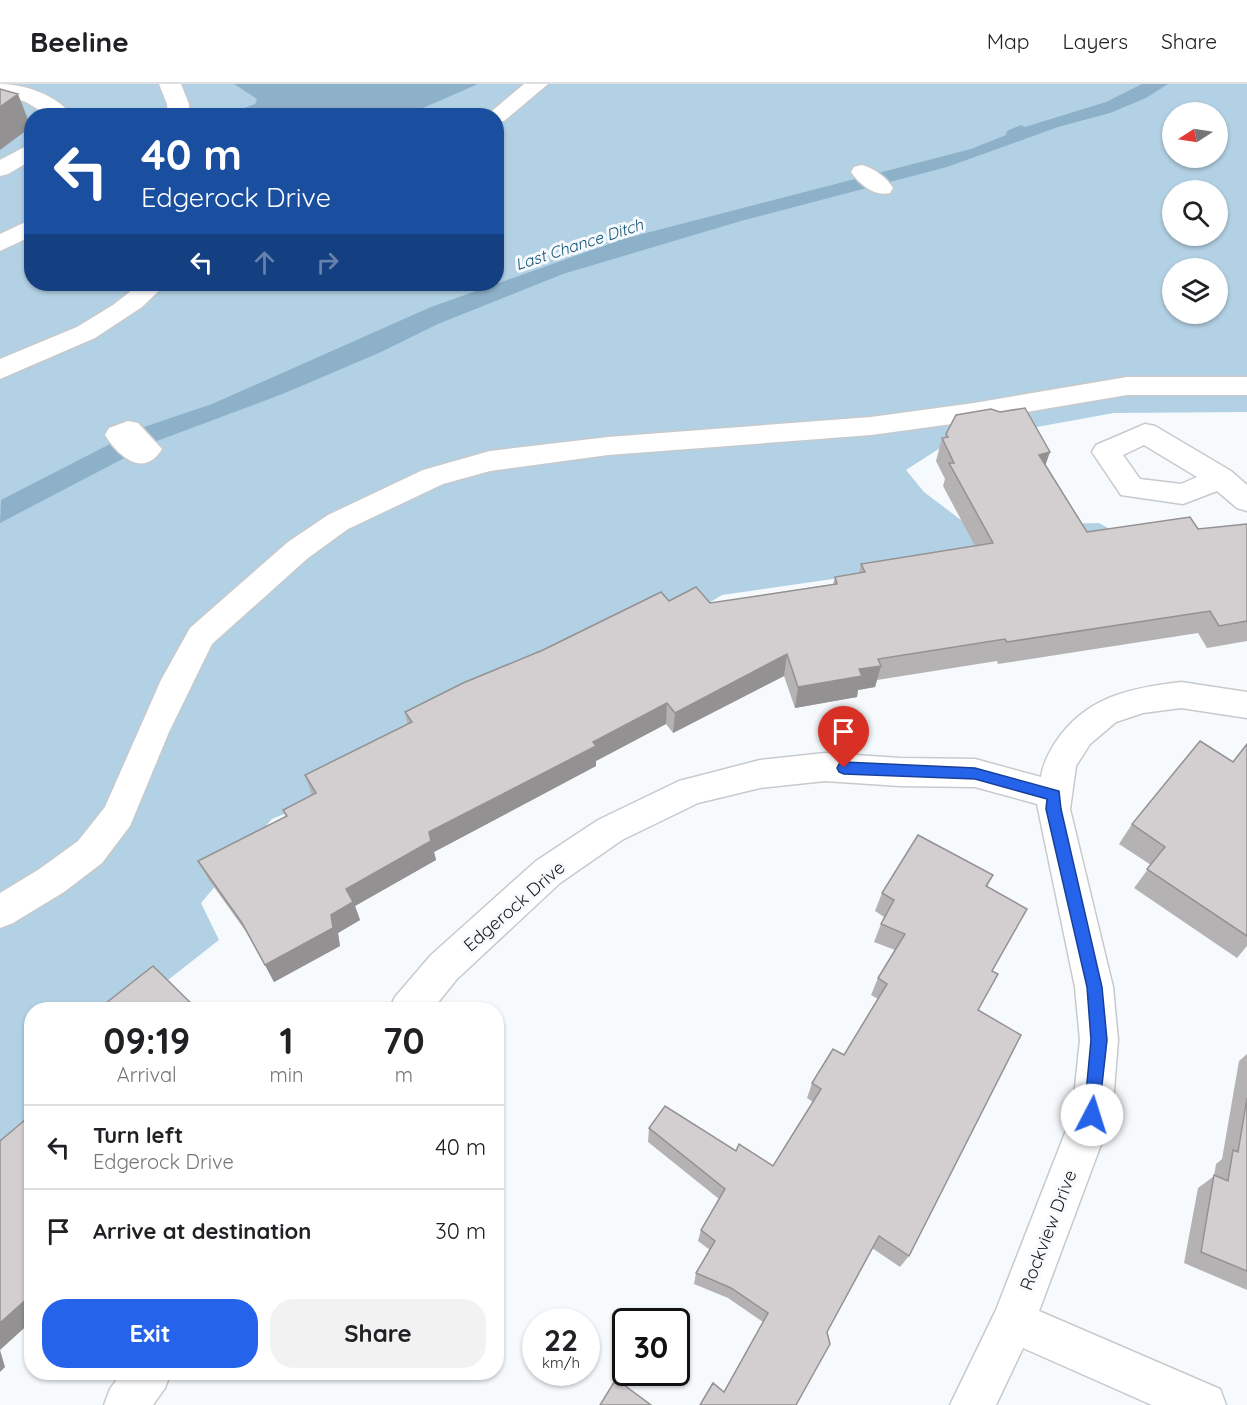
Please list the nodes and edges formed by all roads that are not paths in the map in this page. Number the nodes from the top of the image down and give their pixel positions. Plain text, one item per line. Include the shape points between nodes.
1 (170, 84) edge
2 (537, 84) edge
3 (0, 88) edge
4 (54, 108) edge
5 (178, 108) edge
6 (504, 110) edge
7 (24, 155) edge
8 (0, 169) edge
9 (862, 172) dead end
10 (882, 188) dead end
11 (24, 230) edge
12 (0, 244) edge
13 (146, 291) edge
14 (0, 370) edge
15 (1247, 386) edge
16 (1221, 478) dead end
17 (1247, 501) edge
18 (1247, 705) edge
19 (1054, 795) junction
20 (0, 912) edge
21 (415, 1002) edge
22 (1013, 1322) junction
23 (143, 1380) edge
24 (126, 1405) edge
25 (972, 1405) edge
26 (1204, 1405) edge

1 - 5 street
2 - 6 street
3 - 4 street via 23,93
7 - 8 street
9 - 10 street
11 - 12 street
13 - 14 street via 124,310 64,344
15 - 20 street via 1127,386 871,426 608,446 490,461 433,477 338,522 298,550 201,636 153,732 118,816 90,852
16 - 17 street
18 - 19 street, Rockview Drive via 1181,695 1141,700 1105,713 1078,735 1060,764
19 - 21 street, Edgerock Drive via 975,774 825,766 760,774 691,790 610,830 548,872 444,967
19 - 22 street, Rockview Drive via 1053,809 1094,987 1099,1040 1092,1115
22 - 25 street, Rockview Drive
22 - 26 street
23 - 24 street

